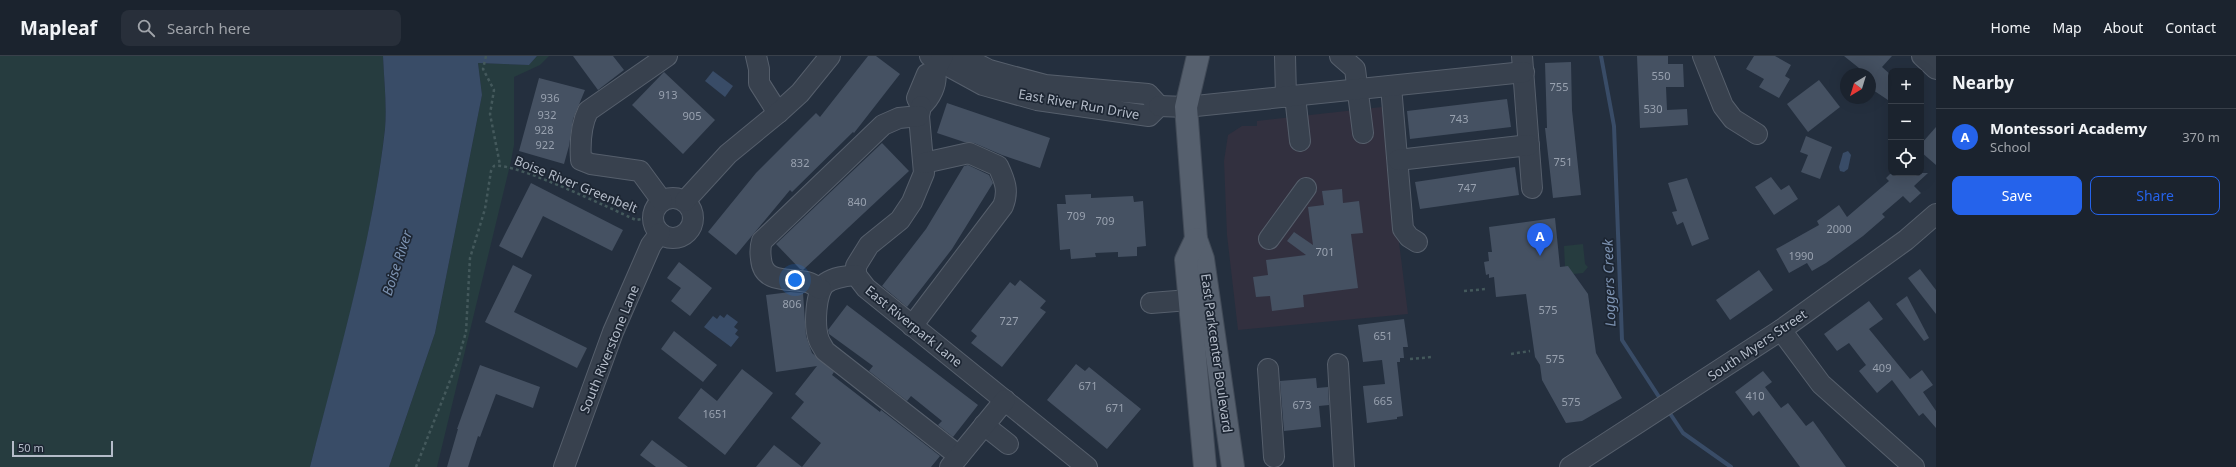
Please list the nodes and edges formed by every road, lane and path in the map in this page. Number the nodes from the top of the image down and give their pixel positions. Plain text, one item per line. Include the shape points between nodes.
1 (486, 56) edge
2 (667, 56) edge
3 (756, 56) edge
4 (830, 56) edge
5 (962, 56) edge
6 (1198, 56) edge
7 (1285, 56) edge
8 (1340, 56) edge
9 (1703, 56) edge
10 (1922, 56) edge
11 (937, 61) edge
12 (1523, 64) edge
13 (1936, 70) edge
14 (1391, 86) junction
15 (1358, 89) junction
16 (1290, 96) junction
17 (1159, 106) junction
18 (1186, 107) junction
19 (920, 111) junction
20 (778, 113) junction
21 (1363, 133) dead end
22 (1757, 134) dead end
23 (1300, 141) dead end
24 (1529, 145) junction
25 (1398, 160) junction
26 (924, 163) junction
27 (500, 165) junction
28 (1306, 188) dead end
29 (1532, 188) dead end
30 (662, 200) junction
31 (684, 201) junction
32 (1936, 214) edge
33 (656, 226) junction
34 (1196, 239) junction
35 (1269, 239) dead end
36 (1417, 242) dead end
37 (856, 275) junction
38 (821, 289) junction
39 (1486, 289) dead end
40 (1464, 291) dead end
41 (1189, 300) junction
42 (1151, 303) dead end
43 (912, 326) junction
44 (1781, 330) junction
45 (1530, 352) dead end
46 (1511, 354) dead end
47 (1432, 357) dead end
48 (1410, 360) dead end
49 (1338, 364) dead end
50 (1268, 370) dead end
51 (1005, 400) junction
52 (984, 425) junction
53 (1008, 444) dead end
54 (1274, 457) dead end
55 (955, 461) edge
56 (416, 467) edge
57 (564, 467) edge
58 (1087, 467) edge
59 (1205, 467) edge
60 (1233, 467) edge
61 (1344, 467) edge
62 (1570, 467) edge
63 (1914, 467) edge

1 - 27 path via 484,69 494,90 490,114
2 - 30 street via 588,111 580,149 581,160 591,164 640,171
3 - 20 street via 759,83
4 - 20 street via 800,93
5 - 17 street, East River Run Drive via 989,70 1045,85 1148,94
6 - 18 main road, East Parkcenter Boulevard
7 - 16 street
8 - 15 street via 1355,69
9 - 22 street via 1723,106 1733,119
10 - 13 street
11 - 17 street, East River Run Drive via 983,85 1037,100 1149,116
11 - 19 street, East Riverpark Lane via 927,74 917,98
12 - 14 street, East River Run Drive
12 - 24 street
14 - 15 street, East River Run Drive
14 - 25 street
15 - 16 street, East River Run Drive
15 - 21 street
16 - 18 street, East River Run Drive
16 - 23 street
17 - 18 street, East River Run Drive
18 - 34 main road, East Parkcenter Boulevard
19 - 26 street, East Riverpark Lane
19 - 38 street via 883,125 762,241 761,264 769,275 807,282
20 - 31 street via 728,154
24 - 25 street
24 - 29 street
25 - 36 street via 1404,229 1409,237
26 - 37 street, East Riverpark Lane via 924,173 912,202 900,220 869,245 856,266
26 - 43 street via 969,153 998,166 1006,182 1007,196 1003,206
27 - 33 path, Boise River Greenbelt
27 - 56 path, Boise River Greenbelt via 494,166 491,170 485,209 470,258 466,332 457,363
28 - 35 street
30 - 31 street via 675,198
30 - 33 street, South Riverstone Lane via 653,211
31 - 33 street via 693,214 688,232 675,238 668,238
32 - 44 street, South Myers Street via 1906,240
33 - 57 street, South Riverstone Lane via 651,245 613,332
34 - 41 main road, East Parkcenter Boulevard via 1186,260
34 - 60 main road, East Parkcenter Boulevard via 1203,259
37 - 38 street via 838,278 826,283
37 - 43 street, East Riverpark Lane via 866,288
38 - 55 street via 818,298 817,329 819,340 825,350
39 - 40 path
41 - 42 street
41 - 59 main road, East Parkcenter Boulevard
43 - 51 street, East Riverpark Lane
44 - 62 street, South Myers Street
44 - 63 street via 1822,384
45 - 46 path
47 - 48 path
49 - 61 street
50 - 54 street
51 - 52 street
51 - 58 street, East Riverpark Lane
52 - 53 street
52 - 55 street

